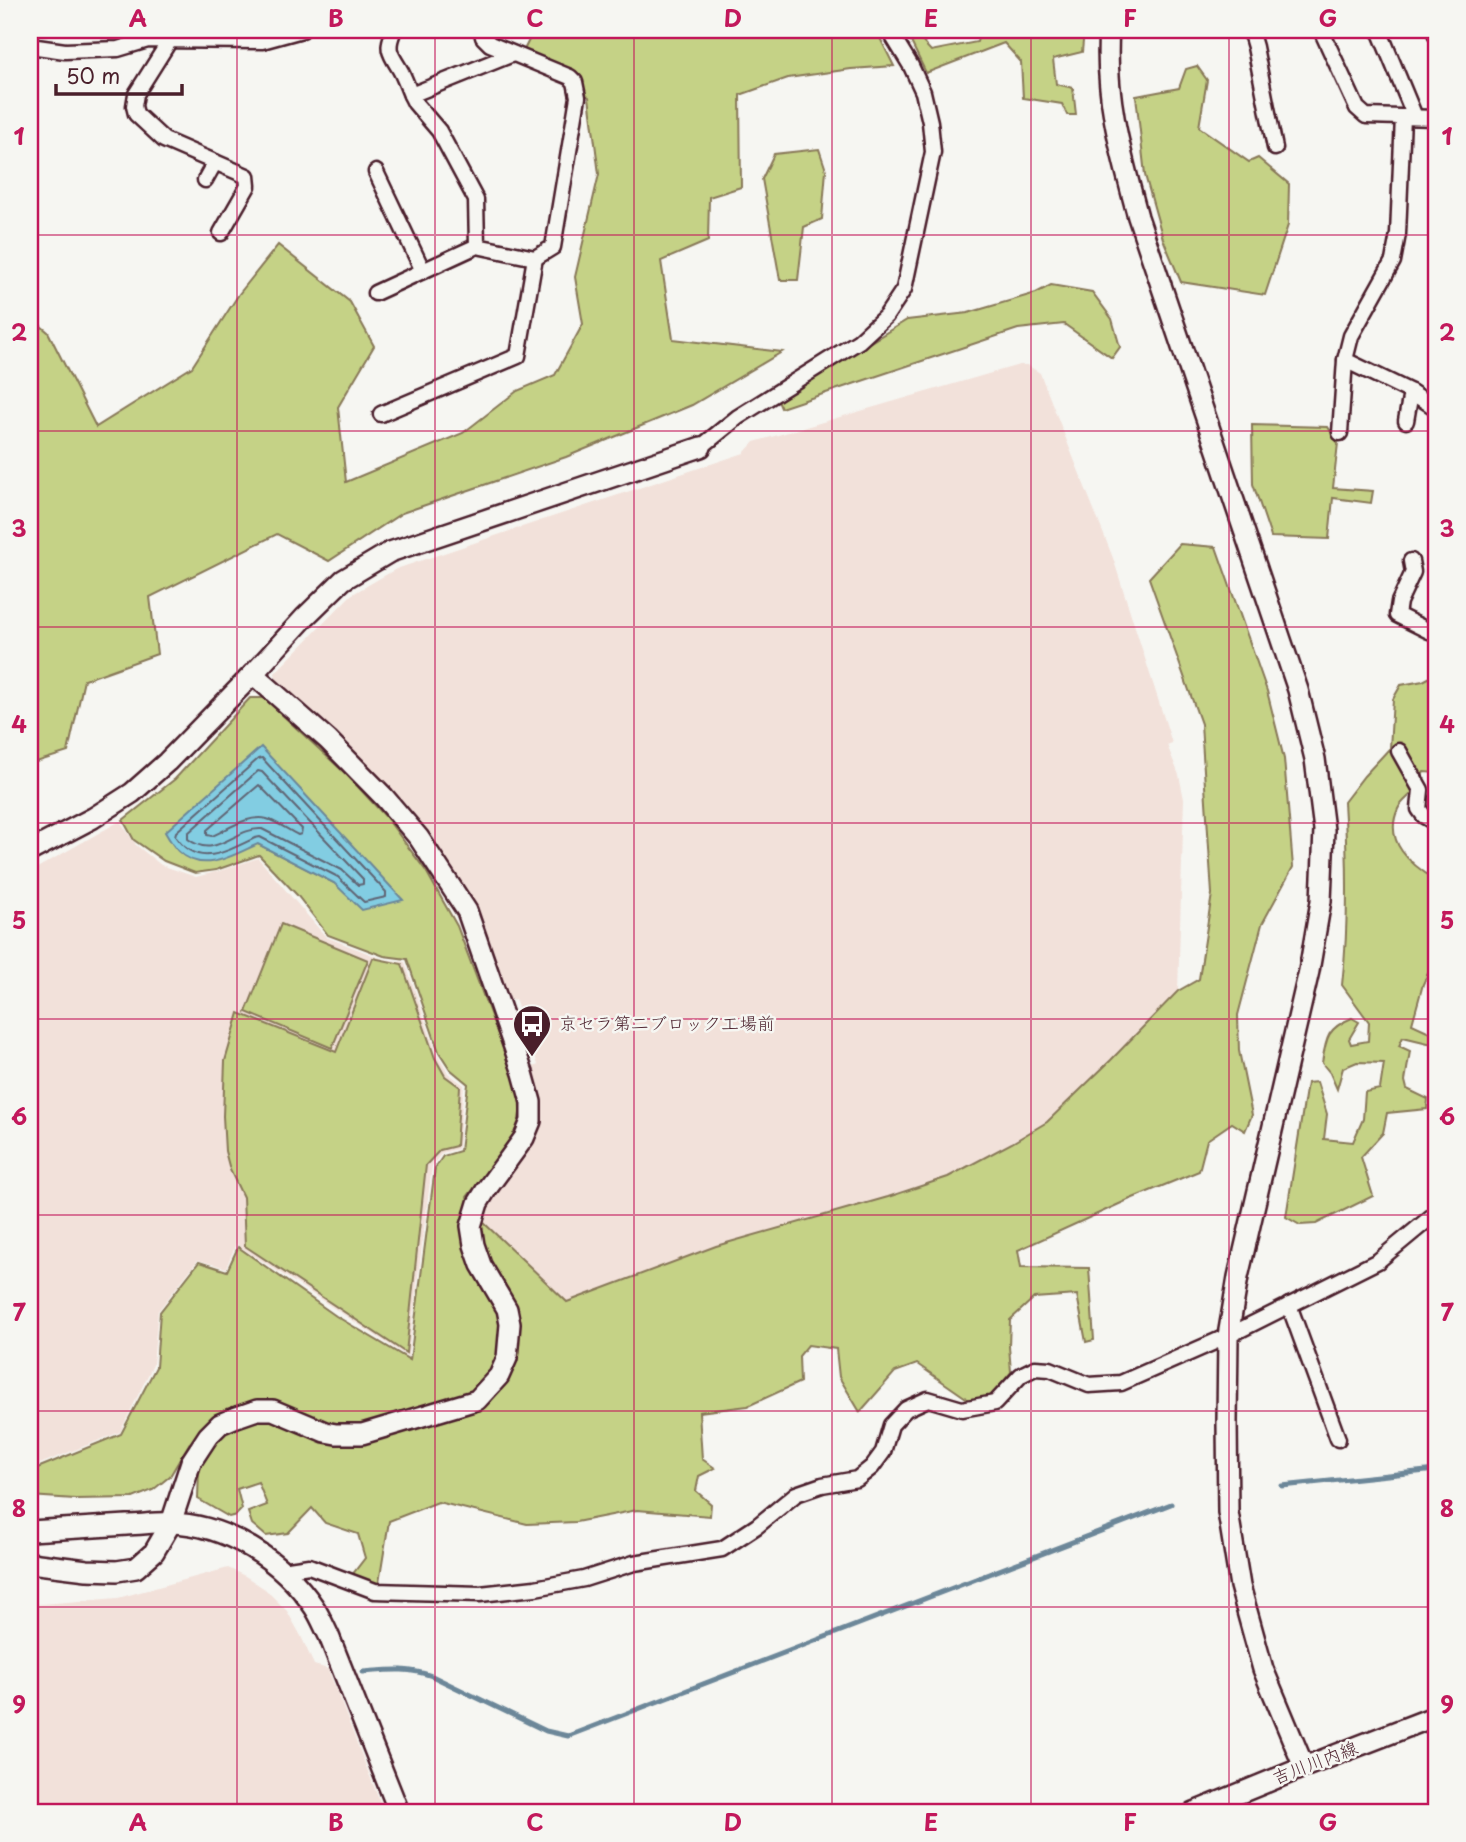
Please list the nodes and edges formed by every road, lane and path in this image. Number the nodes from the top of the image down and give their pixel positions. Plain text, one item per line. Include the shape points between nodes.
1 (302, 30) edge
2 (394, 30) edge
3 (482, 30) edge
4 (889, 30) edge
5 (1109, 30) edge
6 (1250, 30) edge
7 (1321, 30) edge
8 (1379, 30) edge
9 (1434, 30) edge
10 (1436, 35) edge
11 (170, 40) junction
12 (30, 46) edge
13 (513, 54) junction
14 (411, 95) junction
15 (1409, 117) junction
16 (1436, 118) edge
17 (1275, 148) dead end
18 (215, 162) junction
19 (376, 172) dead end
20 (205, 180) dead end
21 (221, 233) dead end
22 (477, 246) junction
23 (535, 258) junction
24 (423, 271) junction
25 (375, 293) dead end
26 (1345, 360) junction
27 (1411, 391) junction
28 (1436, 408) edge
29 (381, 414) dead end
30 (1406, 421) dead end
31 (1340, 433) dead end
32 (701, 447) joint
33 (1411, 561) dead end
34 (1436, 632) edge
35 (253, 674) junction
36 (1399, 751) dead end
37 (1436, 823) edge
38 (30, 851) edge
39 (1436, 1213) edge
40 (1289, 1306) junction
41 (1228, 1336) junction
42 (1338, 1439) dead end
43 (171, 1522) junction
44 (30, 1531) edge
45 (30, 1563) edge
46 (282, 1570) junction
47 (1436, 1708) edge
48 (1430, 1721) edge
49 (1304, 1767) junction
50 (399, 1812) edge
51 (1194, 1812) edge

1 - 11 street via 262,41
2 - 14 street via 391,58
3 - 13 street via 490,44
4 - 32 street via 923,92 933,152 904,289 886,316 859,341 738,417
5 - 41 street via 1111,109 1122,159 1298,690 1315,759 1324,830 1321,901 1308,971 1237,1277
6 - 17 street
7 - 15 street via 1357,108 1366,116
8 - 15 street
9 - 10 street
11 - 12 street via 148,40 118,49 65,51
11 - 18 street via 136,94 136,114 164,140
13 - 14 street
13 - 23 street via 570,77 578,97 553,247
14 - 22 street via 439,131 476,201
15 - 16 street
15 - 26 street via 1393,261 1351,336
18 - 20 street
18 - 21 street via 247,176 248,186
19 - 24 street
22 - 23 street
22 - 24 street
23 - 29 street via 518,356
24 - 25 street
26 - 27 street
26 - 31 street
27 - 28 street
27 - 30 street
32 - 35 street via 390,552 343,580
33 - 34 street via 1413,572 1397,615
35 - 38 street via 132,793
35 - 43 street via 384,797 419,838 467,911 531,1102 531,1121 524,1138 486,1189 471,1226 481,1265 506,1309 510,1339 499,1376 477,1400 463,1405 350,1435 325,1432 272,1410 257,1410 220,1424 191,1462
36 - 37 street via 1421,790 1419,809
39 - 40 street via 1378,1261
40 - 41 street
40 - 42 street
41 - 46 street via 1121,1383 1088,1385 1035,1367 995,1403 962,1409 928,1399 906,1409 891,1425 883,1452 857,1479 796,1494 722,1549 634,1563 584,1579 480,1594 376,1591 309,1566
41 - 49 street via 1228,1512 1240,1586 1263,1669
43 - 44 street
43 - 45 street via 155,1552 136,1568 87,1570
43 - 46 street via 216,1531 242,1542
46 - 50 street via 315,1608 330,1636
47 - 48 street
48 - 49 street, 吉川川内線
49 - 51 street, 吉川川内線

